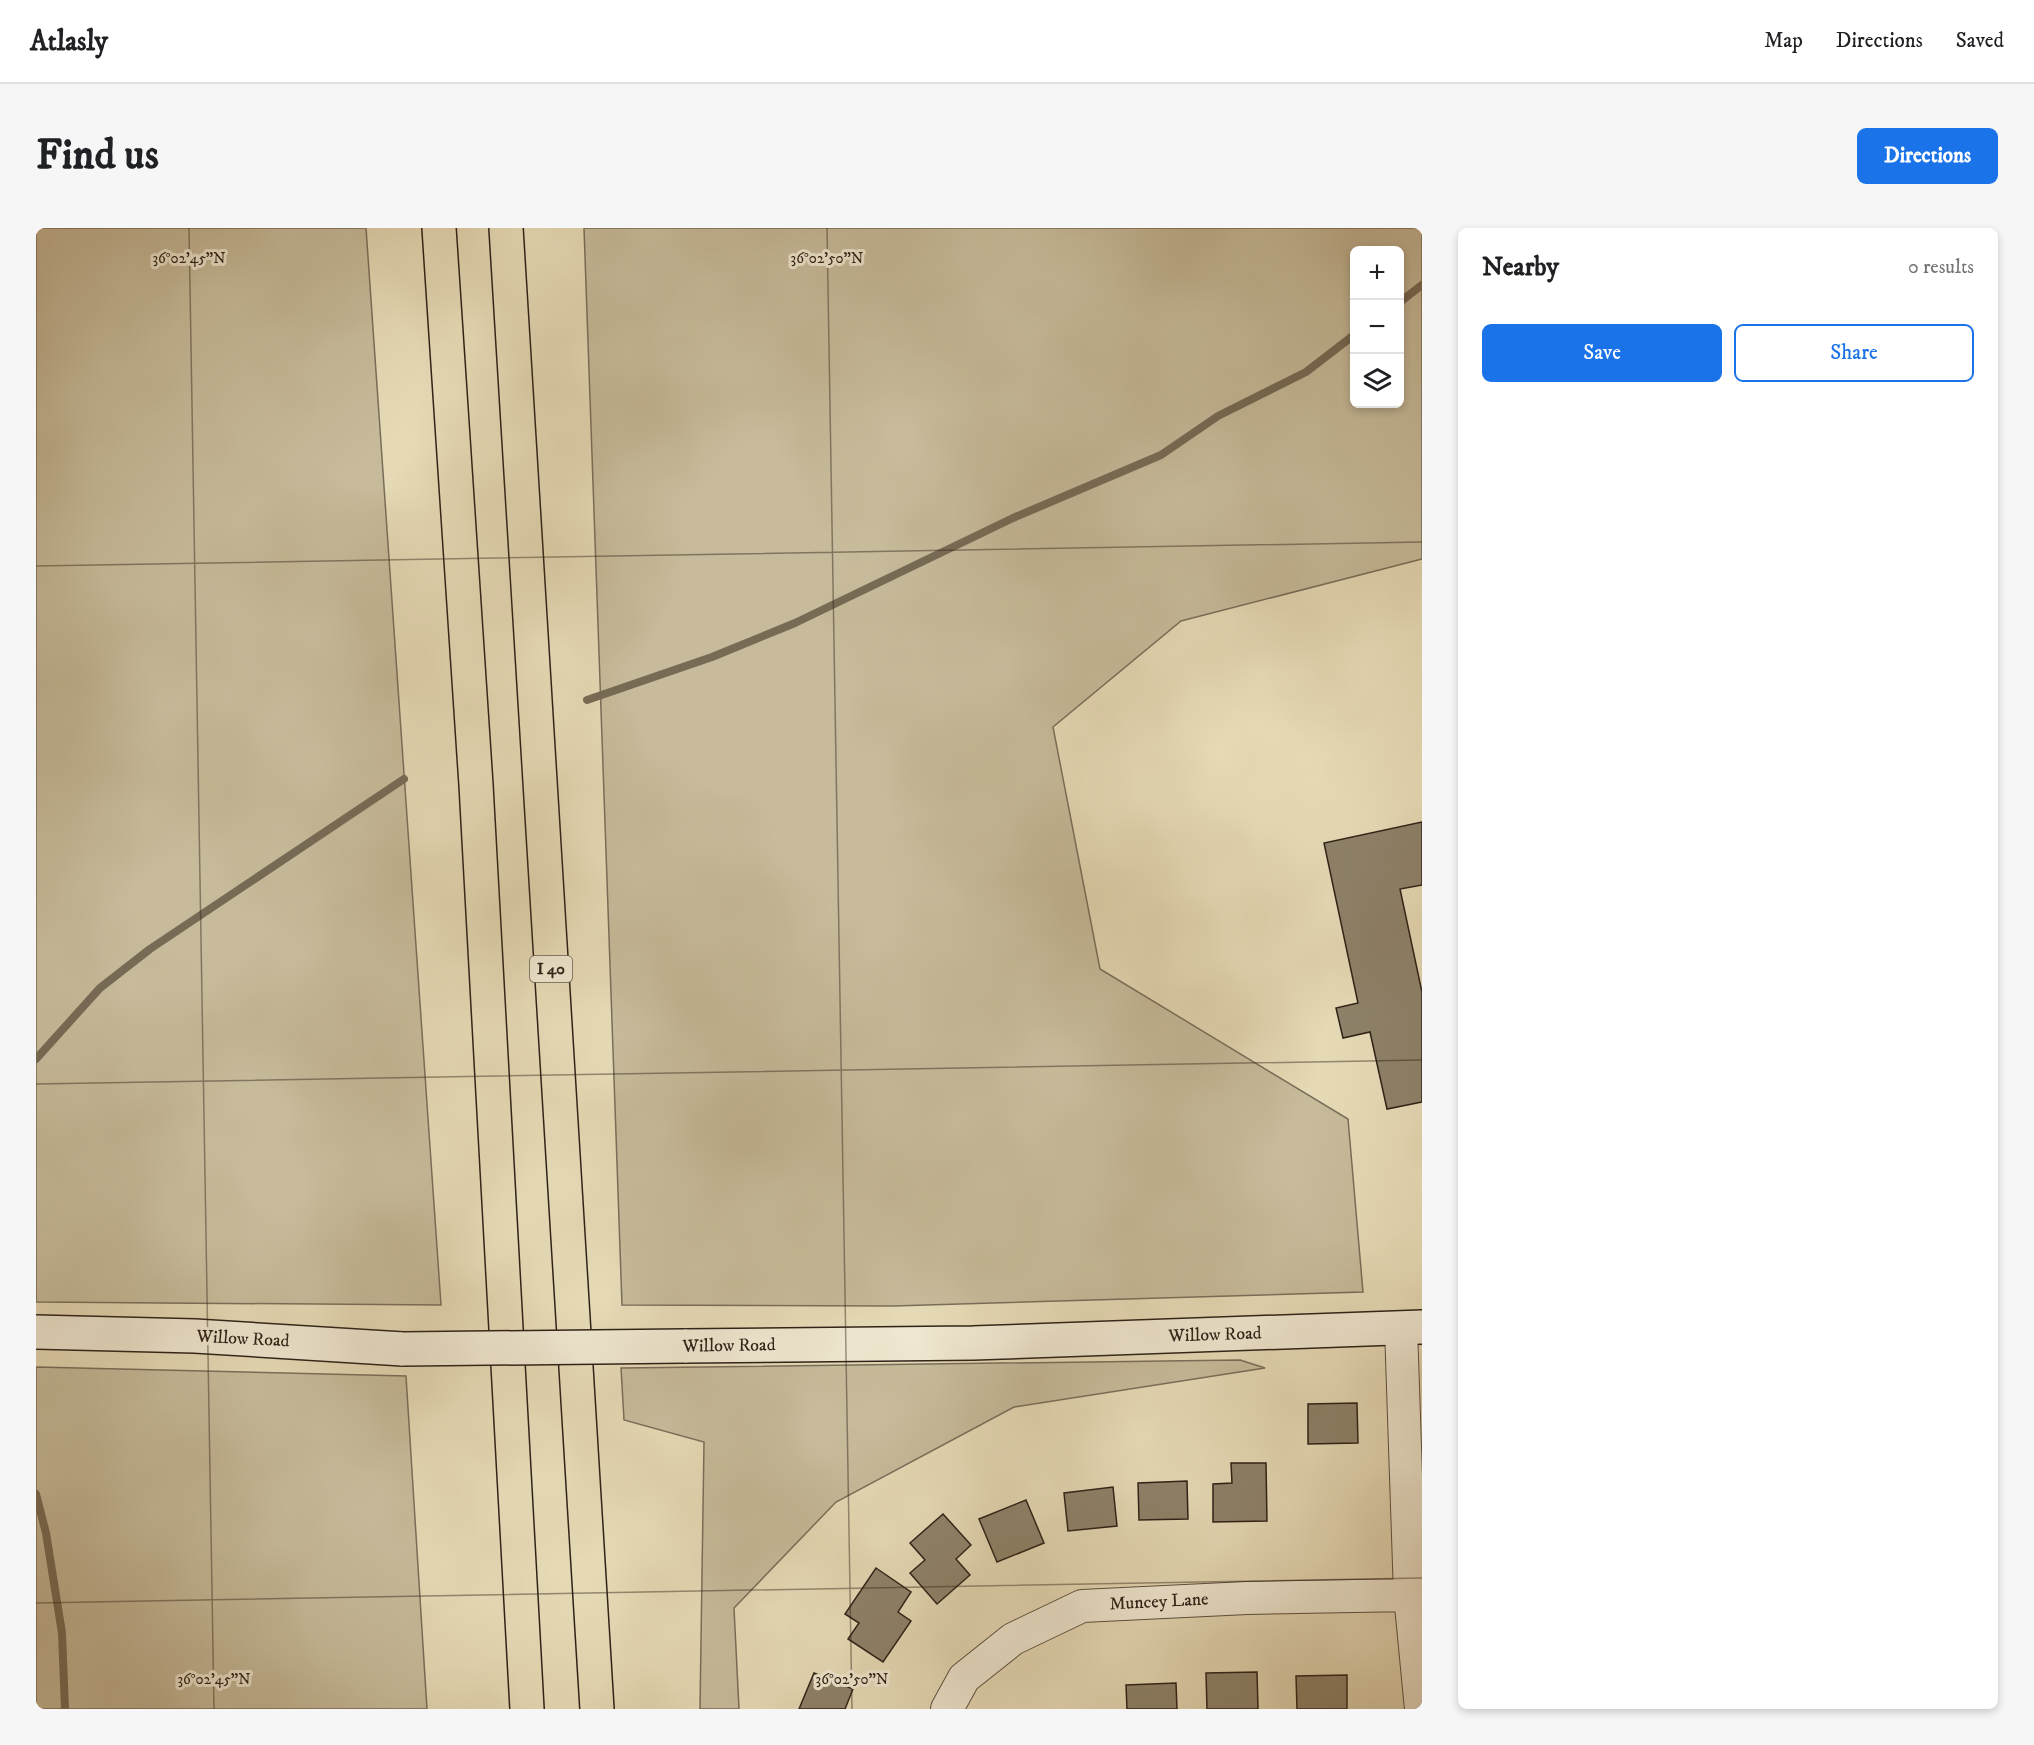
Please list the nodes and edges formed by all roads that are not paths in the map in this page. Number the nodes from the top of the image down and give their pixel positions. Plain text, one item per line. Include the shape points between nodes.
1 (439, 228) edge
2 (506, 228) edge
3 (1412, 1328) edge
4 (36, 1332) edge
5 (1410, 1595) junction
6 (527, 1709) edge
7 (597, 1709) edge
8 (947, 1709) edge
9 (1421, 1709) edge

1 - 6 highway via 476,785
2 - 7 highway, I 40
3 - 4 street, Willow Road, bridge via 973,1343 403,1349
3 - 5 street
5 - 8 street, Muncey Lane via 1082,1606 1013,1639 964,1678
5 - 9 street

